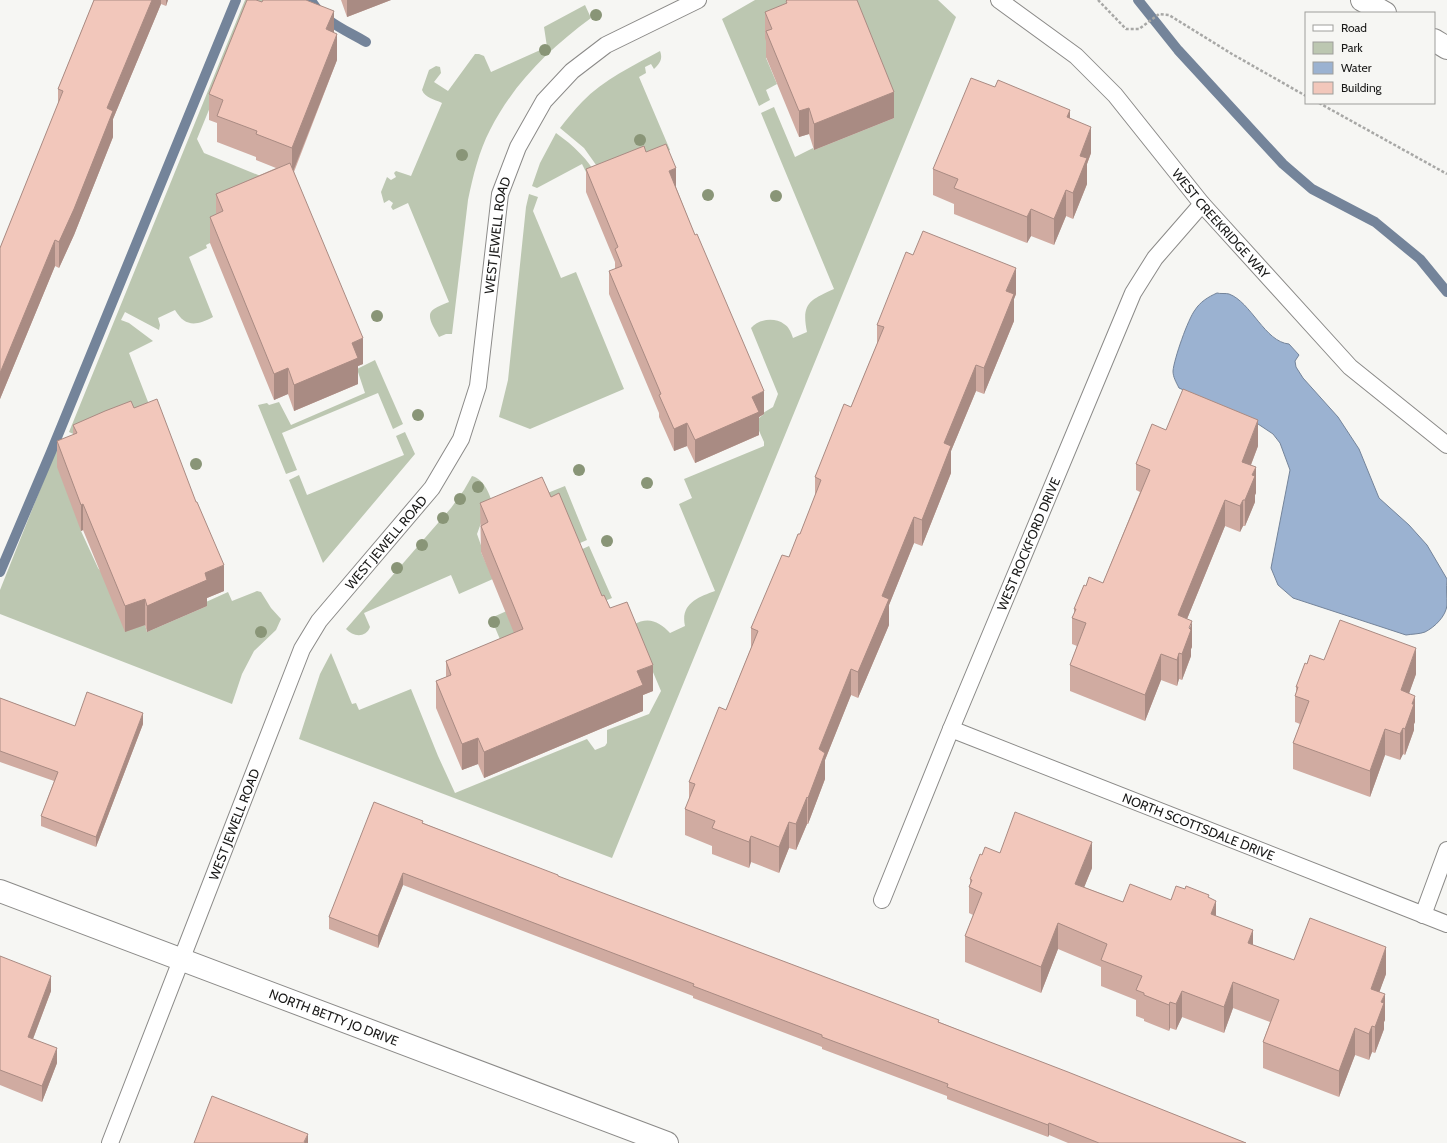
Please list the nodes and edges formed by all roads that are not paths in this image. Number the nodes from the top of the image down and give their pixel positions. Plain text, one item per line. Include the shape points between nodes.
1 (698, 0) edge
2 (999, 0) edge
3 (1362, 0) edge
4 (1383, 12) edge
5 (1435, 41) edge
6 (1447, 48) edge
7 (1202, 204) junction
8 (1447, 445) edge
9 (951, 729) junction
10 (1447, 850) edge
11 (0, 891) edge
12 (882, 900) dead end
13 (1423, 915) junction
14 (1447, 924) edge
15 (181, 960) junction
16 (110, 1143) edge
17 (667, 1143) edge

1 - 15 lane, WEST JEWELL ROAD via 606,45 572,70 544,101 518,147 500,194 478,386 461,439 432,488 319,621 302,650
2 - 7 lane, WEST CREEKRIDGE WAY via 1076,56 1115,94
3 - 4 street
5 - 6 street
7 - 8 lane, WEST CREEKRIDGE WAY via 1350,367
7 - 9 lane, WEST ROCKFORD DRIVE via 1155,258 1133,293
9 - 12 lane, WEST ROCKFORD DRIVE
9 - 13 lane, NORTH SCOTTSDALE DRIVE
10 - 13 lane
11 - 15 street, NORTH BETTY JO DRIVE
13 - 14 lane, NORTH SCOTTSDALE DRIVE
15 - 16 lane, WEST JEWELL ROAD
15 - 17 street, NORTH BETTY JO DRIVE

